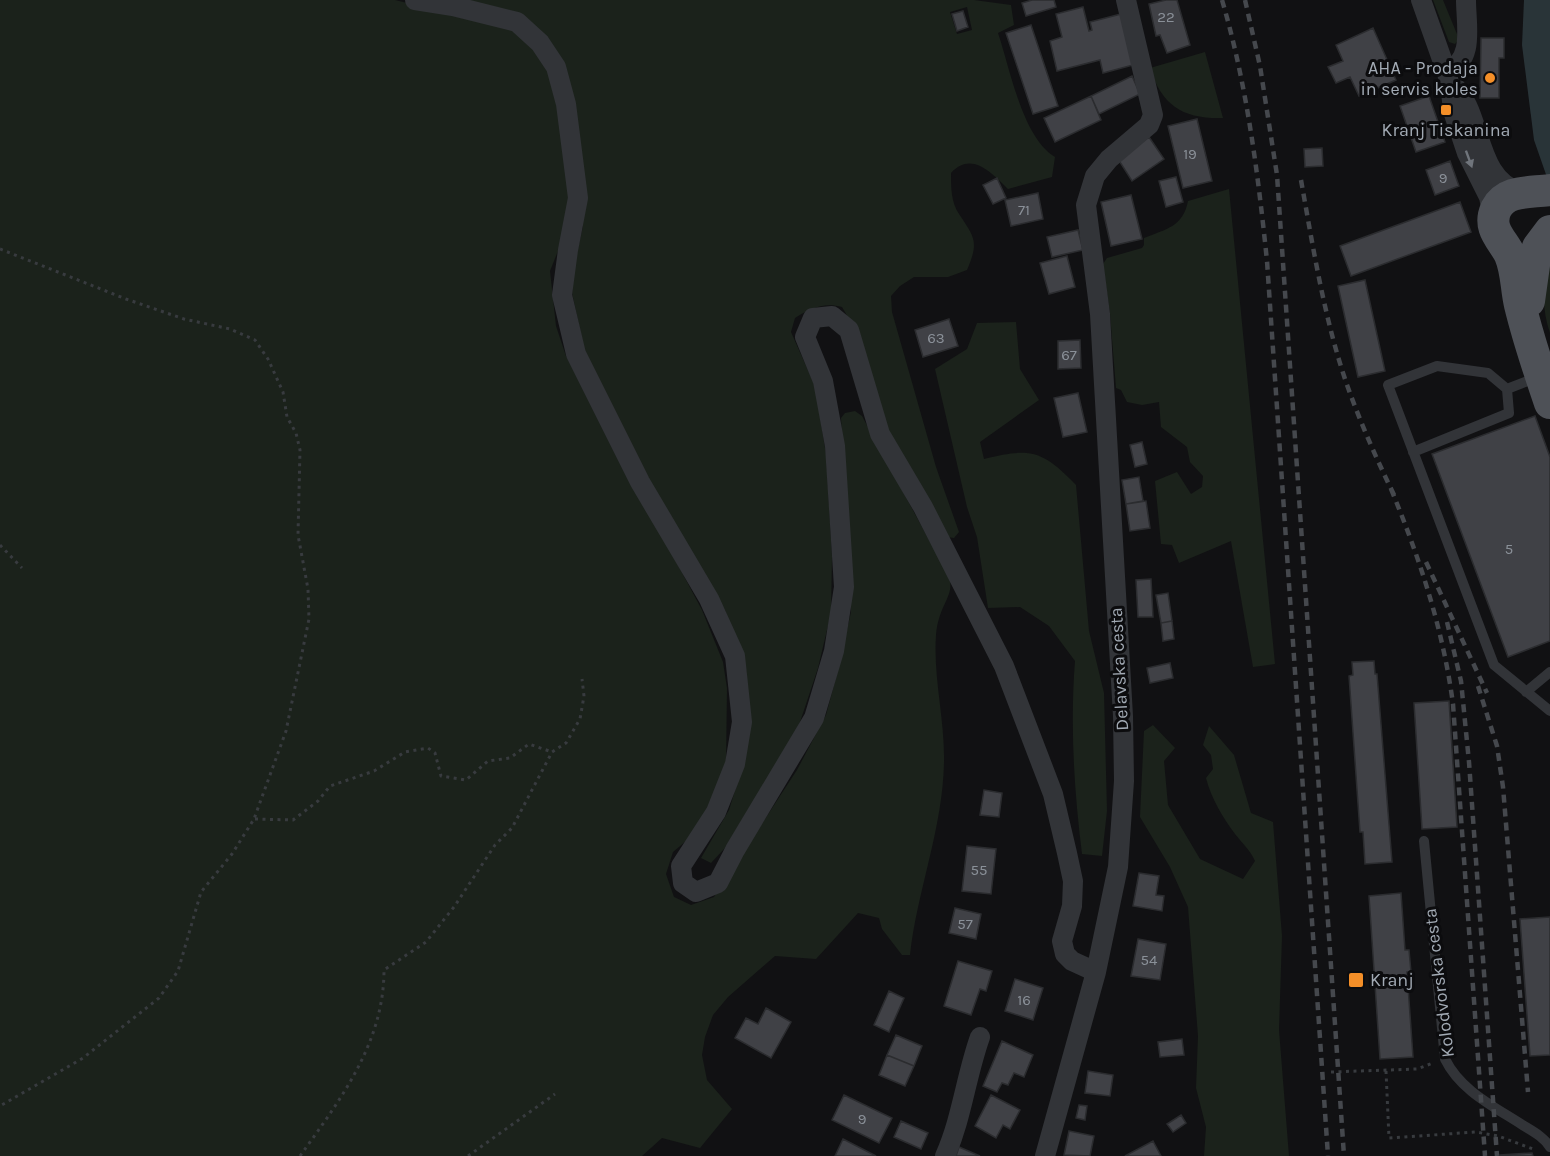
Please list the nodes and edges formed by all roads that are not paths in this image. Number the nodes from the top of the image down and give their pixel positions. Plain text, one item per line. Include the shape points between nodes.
1 (415, 0) edge
2 (1126, 0) edge
3 (1421, 0) edge
4 (1466, 0) edge
5 (1449, 77) junction
6 (1517, 206) edge
7 (1550, 213) edge
8 (1544, 239) edge
9 (1528, 332) junction
10 (1507, 389) junction
11 (1545, 389) edge
12 (1413, 452) junction
13 (1550, 672) edge
14 (1526, 692) junction
15 (1550, 711) edge
16 (1424, 841) dead end
17 (1096, 972) junction
18 (980, 1037) dead end
19 (1550, 1147) edge
20 (945, 1156) edge
21 (1045, 1156) edge

1 - 17 street via 518,22 540,43 556,67 566,104 578,198 562,295 576,354 645,491 710,599 735,656 742,722 735,764 716,812 681,866 683,883 696,892 718,883 814,718 834,651 844,587 836,446 823,381 805,337 813,318 832,316 849,330 880,434 923,507 1004,666 1053,794 1067,852 1073,881 1072,906 1062,941 1065,954
2 - 17 street, Delavska cesta via 1153,115 1145,129 1115,153 1095,176 1086,205 1100,314 1124,781 1118,867
3 - 5 street
4 - 5 street via 1466,57
5 - 6 street via 1466,100 1490,166
5 -> 6 street via 1453,111 1470,163 1489,197
6 - 7 main road via 1542,200
6 - 8 main road via 1521,251
6 - 9 main road via 1512,262
8 - 9 main road via 1530,282
9 - 11 main road
10 - 11 lane
10 - 12 lane via 1509,413
10 - 12 lane via 1488,373 1437,366 1388,385
12 - 14 lane via 1494,665
13 - 14 lane
14 - 15 lane
16 - 19 lane, Kolodvorska cesta via 1445,1059 1463,1085 1537,1134
17 - 21 street, Delavska cesta
18 - 20 street via 968,1070 957,1128

